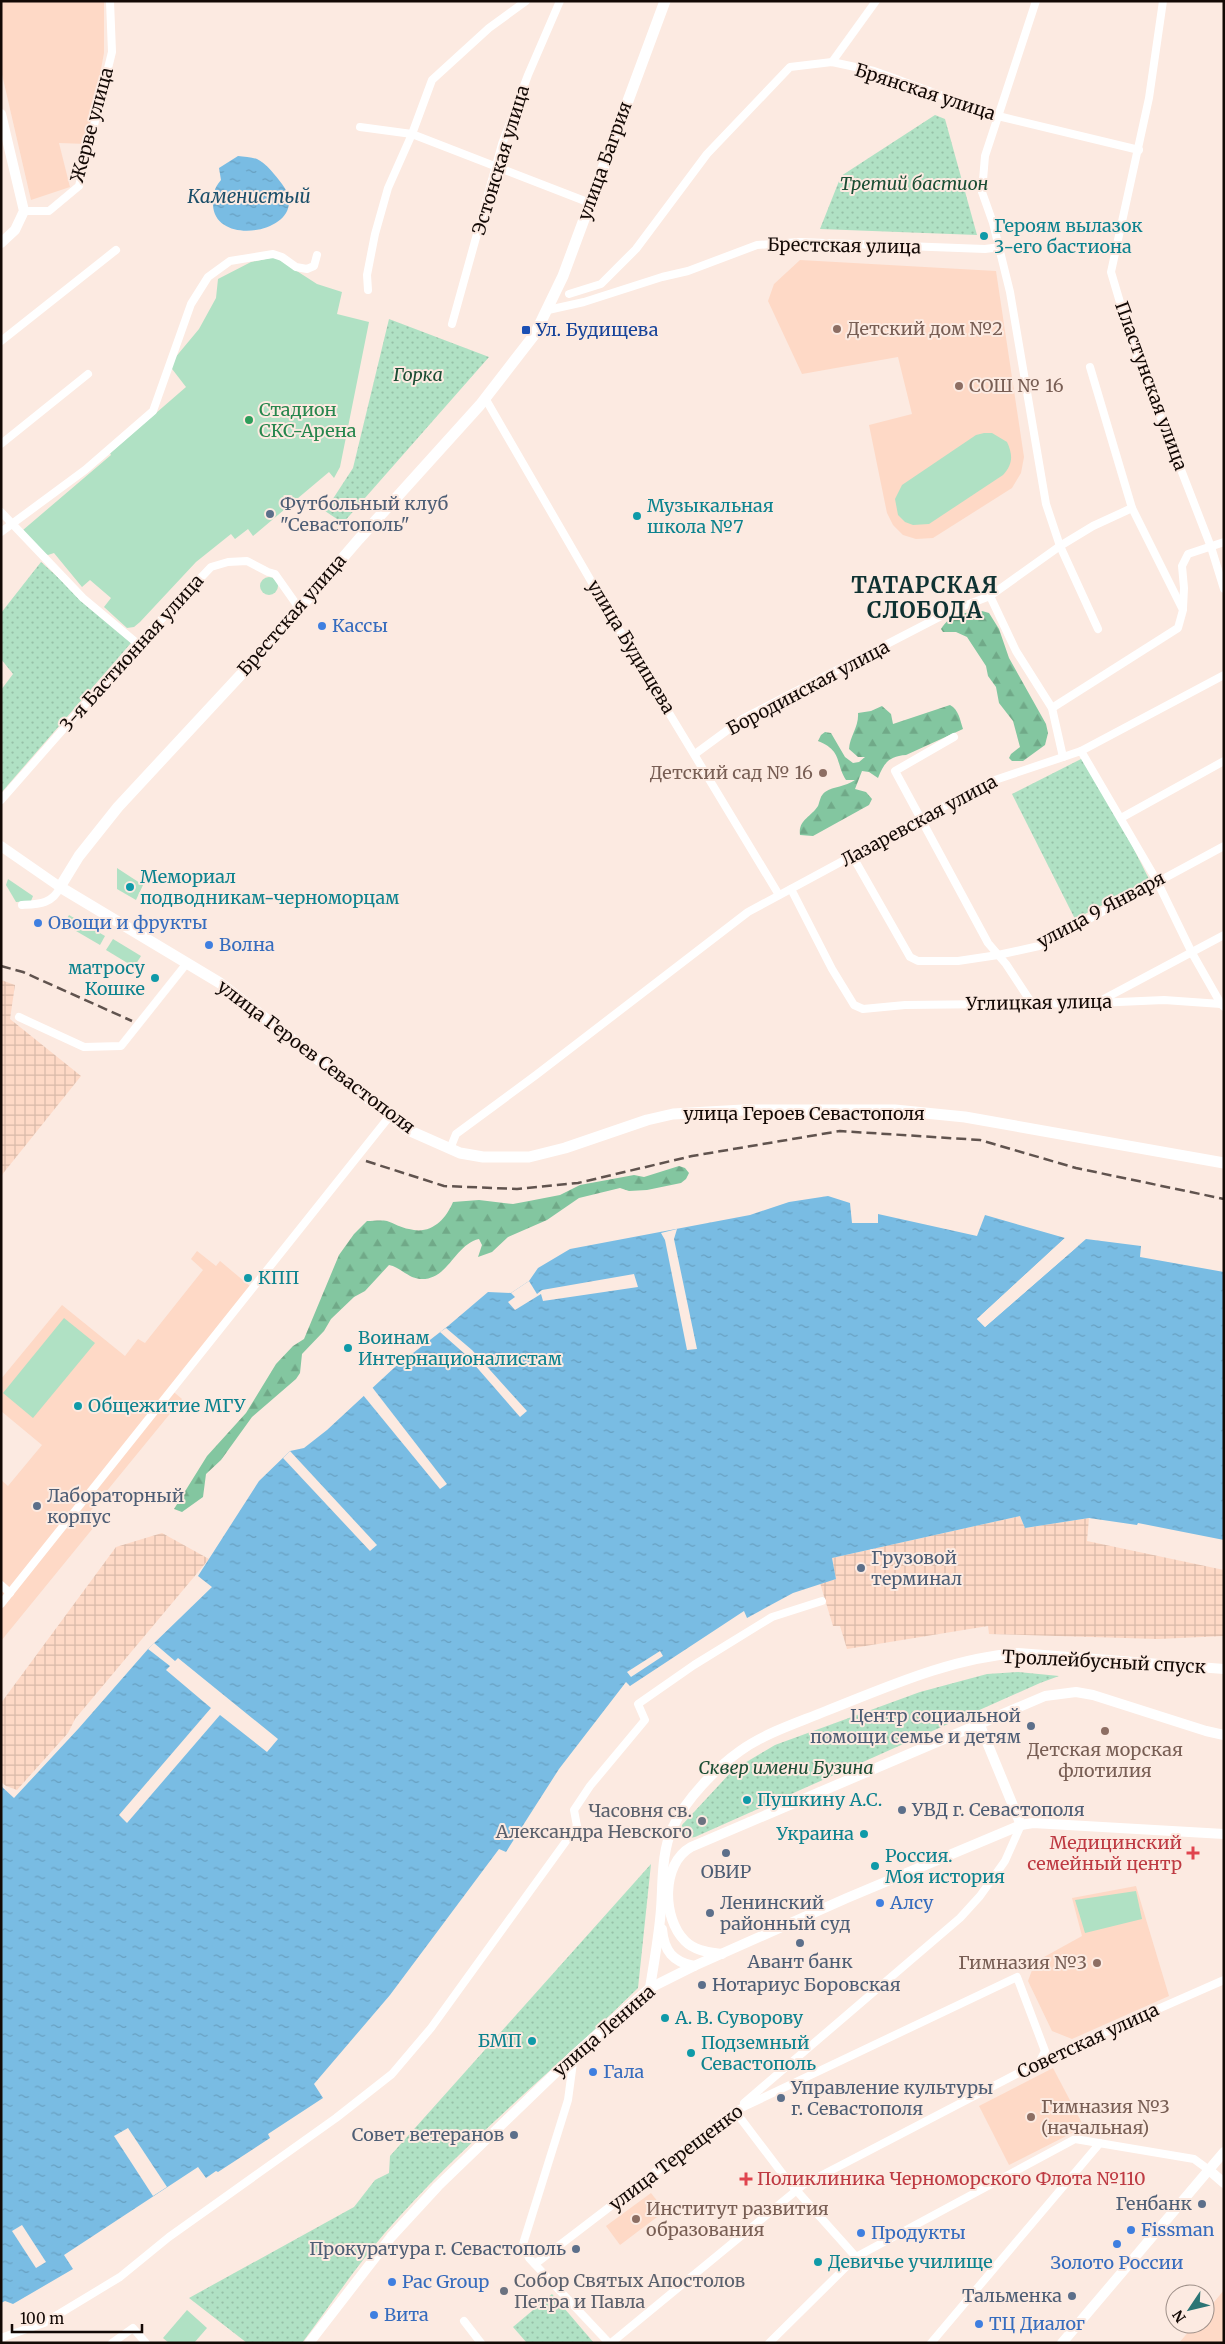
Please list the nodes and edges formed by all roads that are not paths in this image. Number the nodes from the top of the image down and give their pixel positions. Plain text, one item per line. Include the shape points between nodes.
1 (110, 1) edge
2 (526, 1) edge
3 (560, 1) edge
4 (665, 1) edge
5 (876, 1) edge
6 (1036, 1) edge
7 (1163, 1) edge
8 (832, 62) junction
9 (1, 114) edge
10 (998, 116) junction
11 (360, 127) dead end
12 (412, 134) junction
13 (1139, 150) junction
14 (497, 167) junction
15 (590, 203) junction
16 (24, 211) junction
17 (1, 242) edge
18 (1000, 247) junction
19 (116, 250) dead end
20 (316, 256) dead end
21 (368, 290) dead end
22 (569, 294) dead end
23 (545, 315) junction
24 (452, 324) dead end
25 (1, 341) edge
26 (1090, 367) dead end
27 (88, 374) dead end
28 (485, 398) junction
29 (1, 444) edge
30 (1132, 508) junction
31 (1, 512) edge
32 (11, 524) junction
33 (1, 532) edge
34 (1224, 542) edge
35 (1060, 546) junction
36 (1211, 548) junction
37 (1224, 589) edge
38 (990, 596) junction
39 (299, 608) junction
40 (1183, 610) junction
41 (1098, 629) dead end
42 (138, 644) junction
43 (1224, 675) edge
44 (1052, 708) junction
45 (954, 736) dead end
46 (1082, 752) junction
47 (695, 754) junction
48 (1063, 757) junction
49 (1224, 761) edge
50 (1, 800) edge
51 (919, 818) junction
52 (1121, 818) junction
53 (1, 846) edge
54 (1224, 846) edge
55 (852, 857) junction
56 (1157, 881) junction
57 (60, 887) junction
58 (791, 889) junction
59 (779, 895) junction
60 (22, 905) dead end
61 (1224, 935) edge
62 (1192, 953) junction
63 (998, 955) junction
64 (187, 963) junction
65 (1031, 1002) junction
66 (1096, 1003) junction
67 (1222, 1005) edge
68 (19, 1017) dead end
69 (389, 1117) junction
70 (450, 1149) junction
71 (1224, 1164) edge
72 (1, 1585) edge
73 (10, 1593) junction
74 (822, 1601) dead end
75 (1, 1604) edge
76 (1224, 1669) edge
77 (979, 1723) junction
78 (1224, 1735) edge
79 (1021, 1825) junction
80 (1224, 1834) edge
81 (661, 1911) junction
82 (722, 1954) junction
83 (694, 1966) junction
84 (1224, 1980) edge
85 (650, 1988) junction
86 (574, 2055) junction
87 (1040, 2062) junction
88 (735, 2111) junction
89 (1100, 2143) junction
90 (1224, 2152) edge
91 (1209, 2170) junction
92 (1224, 2183) edge
93 (796, 2190) junction
94 (856, 2257) junction
95 (534, 2264) junction
96 (464, 2321) dead end
97 (1, 2338) edge
98 (112, 2343) edge
99 (146, 2343) edge
100 (309, 2343) edge
101 (481, 2343) edge
102 (610, 2343) edge
103 (769, 2343) edge
104 (931, 2343) edge
105 (1062, 2343) edge

1 - 16 street, Жерве улица via 112,52 79,186 49,211
2 - 12 street via 489,28 432,80
3 - 14 street, Эстонская улица via 528,75 502,144
4 - 15 main road, улица Багрия
5 - 8 street
6 - 10 street
7 - 13 street, Пластунская улица
8 - 10 street, Брянская улица via 874,71
8 - 22 street, Брянская улица via 790,67 706,154 636,249 601,284
9 - 16 main road
10 - 13 street, Брянская улица
10 - 18 street via 985,156 982,192
11 - 12 street
12 - 14 street
12 - 21 street via 385,197 367,275
13 - 36 street, Пластунская улица via 1111,272 1133,346
14 - 15 street
14 - 24 street, Эстонская улица
15 - 23 main road, улица Багрия
16 - 17 main road via 15,230
18 - 23 street, Брестская улица via 799,242 757,245 688,271 662,276
18 - 35 street via 1043,486
19 - 25 street
20 - 32 street via 314,266 306,269 273,254 253,256 230,261 208,277 191,304 153,411 84,470
23 - 28 main road, Брестская улица via 535,334
26 - 30 street
27 - 29 street
28 - 39 main road, Брестская улица
28 - 47 street, улица Будищева
30 - 35 street, Бородинская улица
30 - 40 street
31 - 32 street
32 - 33 street
32 - 42 street via 83,598
34 - 36 street
35 - 38 street, Бородинская улица
35 - 41 street
36 - 37 street, Пластунская улица
36 - 40 street via 1188,554 1182,566
38 - 44 street via 1016,650
38 - 47 street, Бородинская улица via 951,611 744,718
39 - 42 street, 3-я Бастионная улица via 275,574 246,561 228,562 211,567
39 - 57 main road, Брестская улица via 118,807 79,856
40 - 44 street via 1178,628
42 - 50 street, 3-я Бастионная улица
43 - 46 street, Лазаревская улица
44 - 48 street
45 - 51 street via 895,771
46 - 48 street, Лазаревская улица
46 - 52 street
47 - 59 street, улица Будищева
48 - 51 street, Лазаревская улица via 989,782
49 - 52 street
51 - 55 street, Лазаревская улица
51 - 63 street via 988,943
52 - 56 street
53 - 57 main road, улица Героев Севастополя
54 - 56 street, улица 9 Января
55 - 58 street, Лазаревская улица
55 - 63 street, улица 9 Января via 910,957 918,961 958,961
56 - 62 street
56 - 63 street, улица 9 Января via 1039,946
57 - 60 street via 52,899
57 - 64 main road, улица Героев Севастополя
58 - 59 street, Лазаревская улица
58 - 65 street, Углицкая улица via 854,1005 864,1009
59 - 70 street, Лазаревская улица via 722,930 456,1134
61 - 62 street
62 - 66 street
62 - 67 street
63 - 65 street
64 - 68 street via 121,1046 84,1047
64 - 69 main road, улица Героев Севастополя via 269,1020
65 - 66 street, Углицкая улица
66 - 67 street, Углицкая улица via 1164,1000
69 - 70 main road, улица Героев Севастополя via 408,1130
69 - 73 street
70 - 71 main road, улица Героев Севастополя via 483,1157 529,1157 647,1120 704,1111 895,1110 965,1117
72 - 73 street
73 - 75 street
74 - 97 street via 772,1617 638,1704 645,1720 574,1810 577,1826 431,2028 392,2074 336,2118 177,2231 120,2277 44,2323
76 - 81 main road, Троллейбусный спуск via 1002,1654 932,1670 759,1739 725,1762 673,1826 664,1870
77 - 78 main road via 1046,1696 1076,1692
77 - 79 main road
77 - 82 main road via 691,1847 676,1859 669,1894 671,1917 680,1934 692,1946
79 - 80 main road, улица Ленина via 1033,1823
79 - 82 main road, улица Ленина
79 - 88 street via 1005,1861 960,1918
81 - 83 main road, Троллейбусный спуск via 663,1937 670,1954 676,1961
81 - 85 main road, Троллейбусный спуск
82 - 83 main road, улица Ленина
83 - 85 main road, улица Ленина
84 - 87 street, Советская улица
85 - 86 main road, улица Ленина
86 - 95 street via 568,2100 523,2240 524,2251
86 - 100 main road, улица Ленина via 438,2186 392,2237
87 - 88 street, улица Терещенко via 1046,2051 1016,1977
87 - 93 street, Советская улица
88 - 93 street
88 - 95 street, улица Терещенко
89 - 91 street via 1194,2159
89 - 94 street via 1075,2139
89 - 104 street
90 - 91 main road
91 - 92 main road
91 - 105 main road
93 - 94 street
93 - 102 street, Советская улица
94 - 103 street
95 - 102 street
96 - 101 street
98 - 99 street via 133,2328

